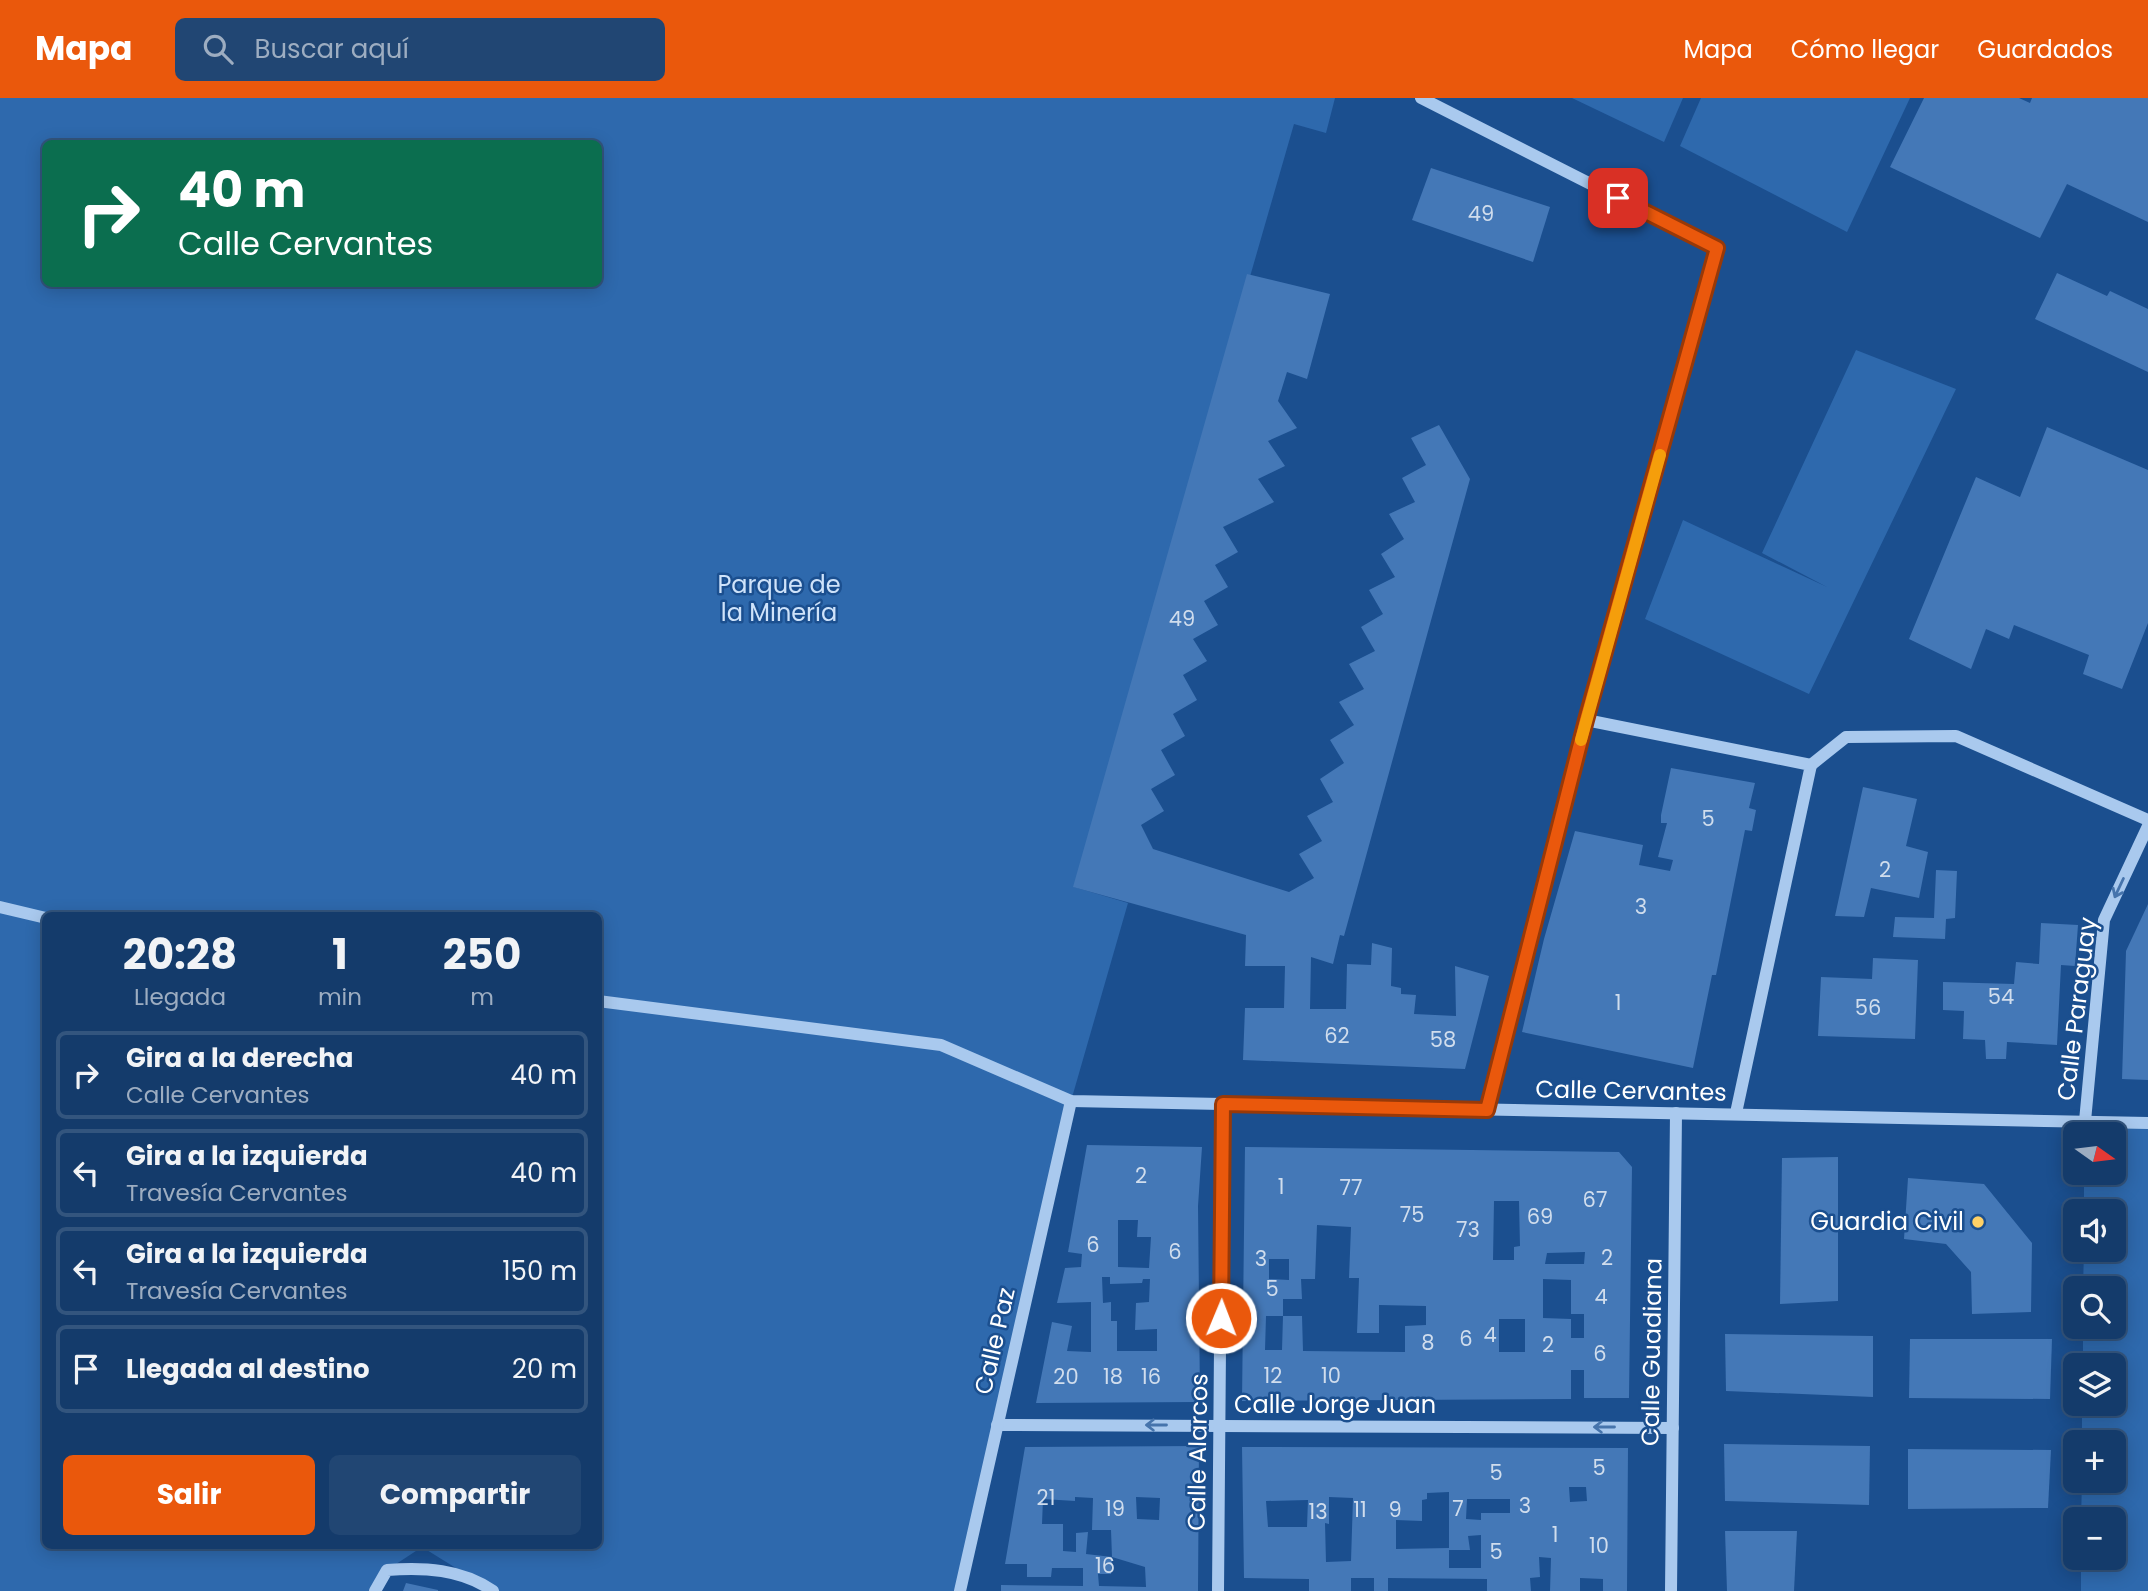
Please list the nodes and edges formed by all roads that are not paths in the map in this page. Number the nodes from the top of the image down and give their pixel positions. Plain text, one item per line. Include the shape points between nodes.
1 (1421, 98) edge
2 (1586, 720) junction
3 (1811, 765) junction
4 (2148, 820) edge
5 (2148, 826) edge
6 (0, 907) edge
7 (42, 917) edge
8 (602, 1002) edge
9 (1071, 1101) junction
10 (1223, 1104) junction
11 (1487, 1110) junction
12 (1676, 1113) junction
13 (1736, 1113) junction
14 (2085, 1121) junction
15 (2148, 1123) edge
16 (997, 1425) junction
17 (1220, 1425) junction
18 (1673, 1428) junction
19 (375, 1591) edge
20 (493, 1591) edge
21 (960, 1591) edge
22 (1217, 1591) edge
23 (1671, 1591) edge

1 - 2 street via 1717,248
2 - 3 street
2 - 11 street
3 - 4 street via 1846,737 1956,736
3 - 13 street
5 -> 14 street, Calle Paraguay via 2104,920
6 - 7 street
8 - 9 street via 941,1045
9 - 10 street, Calle Cervantes
9 - 16 street, Calle Paz
10 - 11 street, Calle Cervantes
10 - 17 street, Calle Alarcos
11 - 12 street, Calle Cervantes
12 - 13 street, Calle Cervantes
12 - 18 street, Calle Guadiana
13 - 14 street, Calle Cervantes
14 - 15 street, Calle Cervantes
17 -> 16 street, Calle Jorge Juan
16 - 21 street, Calle Paz
18 -> 17 street, Calle Jorge Juan
17 - 22 street, Calle Alarcos
18 - 23 street, Calle Guadiana
19 - 20 street via 387,1570 428,1567 482,1583

